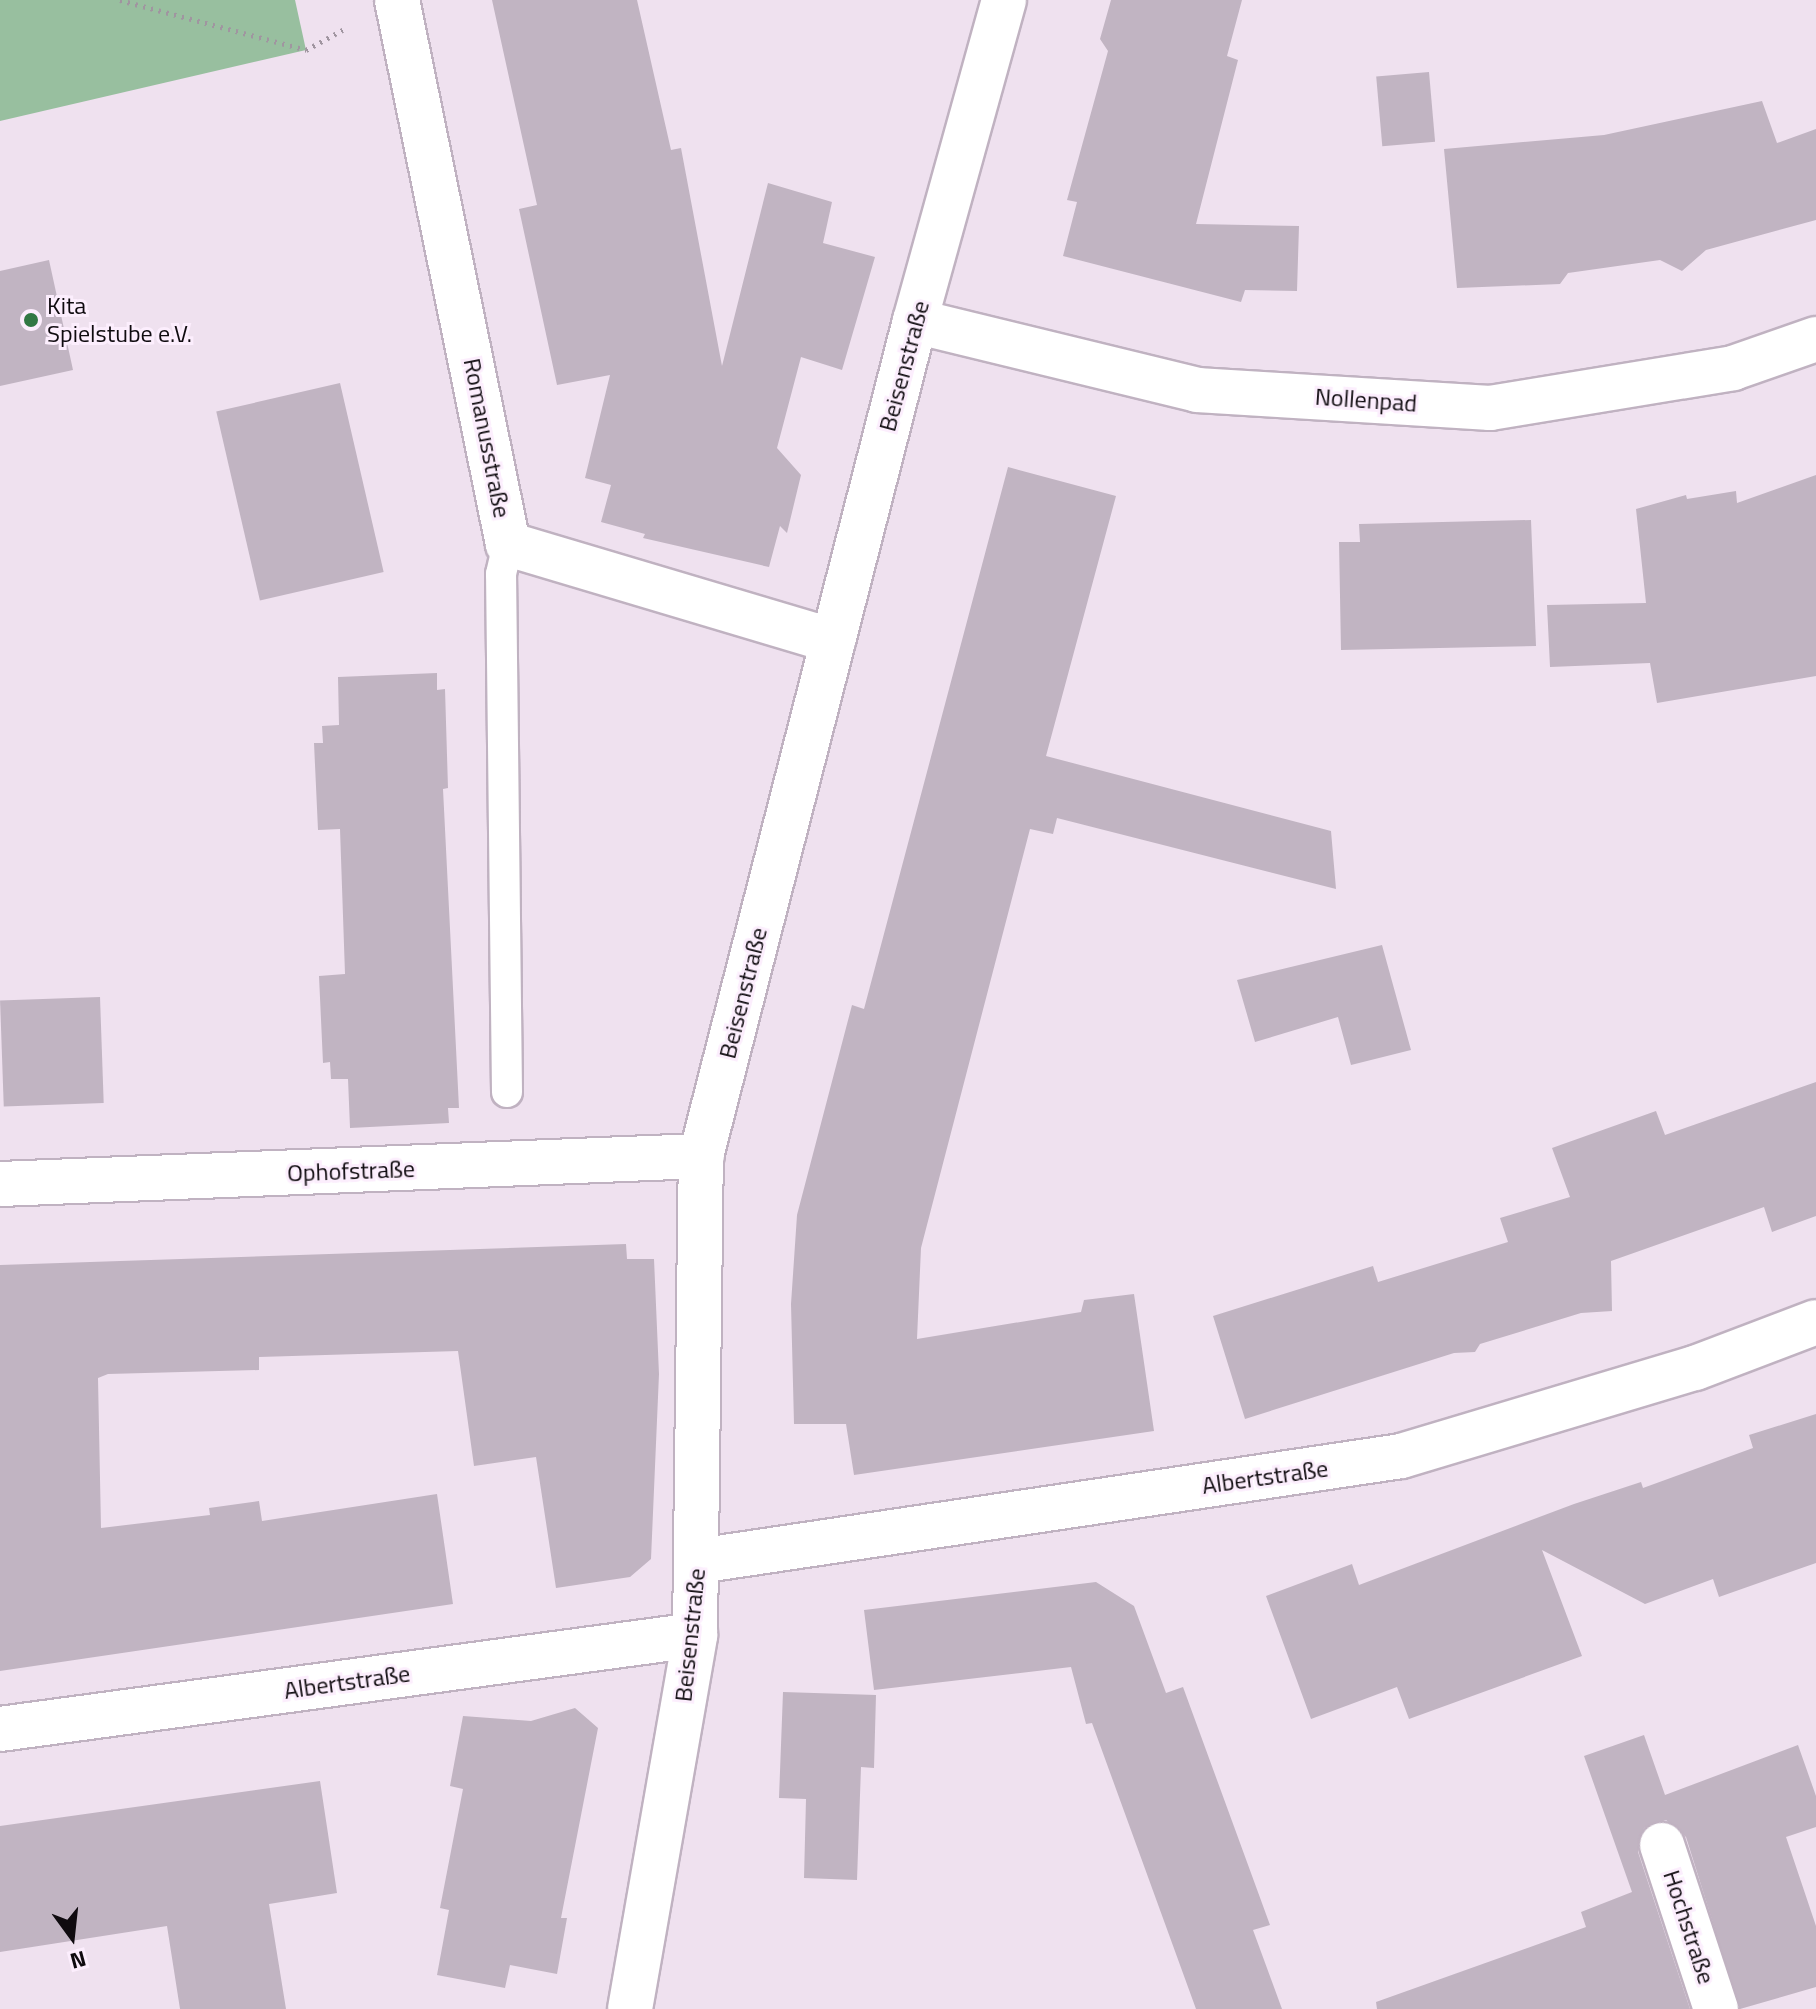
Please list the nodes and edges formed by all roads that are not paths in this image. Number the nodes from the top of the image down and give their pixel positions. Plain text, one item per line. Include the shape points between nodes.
1 (397, 0) edge
2 (1004, 0) edge
3 (915, 321) junction
4 (1816, 339) edge
5 (508, 544) junction
6 (833, 641) junction
7 (507, 1092) dead end
8 (701, 1156) junction
9 (0, 1184) edge
10 (1816, 1322) edge
11 (698, 1561) junction
12 (695, 1635) junction
13 (0, 1729) edge
14 (1662, 1845) dead end
15 (630, 2009) edge
16 (1716, 2009) edge

1 - 5 street, Romanusstraße
2 - 3 street, Beisenstraße
3 - 4 street, Nollenpad via 1197,390 1490,408 1733,368
3 - 6 street, Beisenstraße
5 - 6 street, Romanusstraße
5 - 7 lane via 501,574
6 - 8 street, Beisenstraße
8 - 9 street, Ophofstraße
8 - 11 street, Beisenstraße
10 - 11 street, Albertstraße via 1695,1368 1401,1456
11 - 12 street, Beisenstraße
12 - 13 street, Albertstraße
12 - 15 street, Beisenstraße
14 - 16 street, Hochstraße

